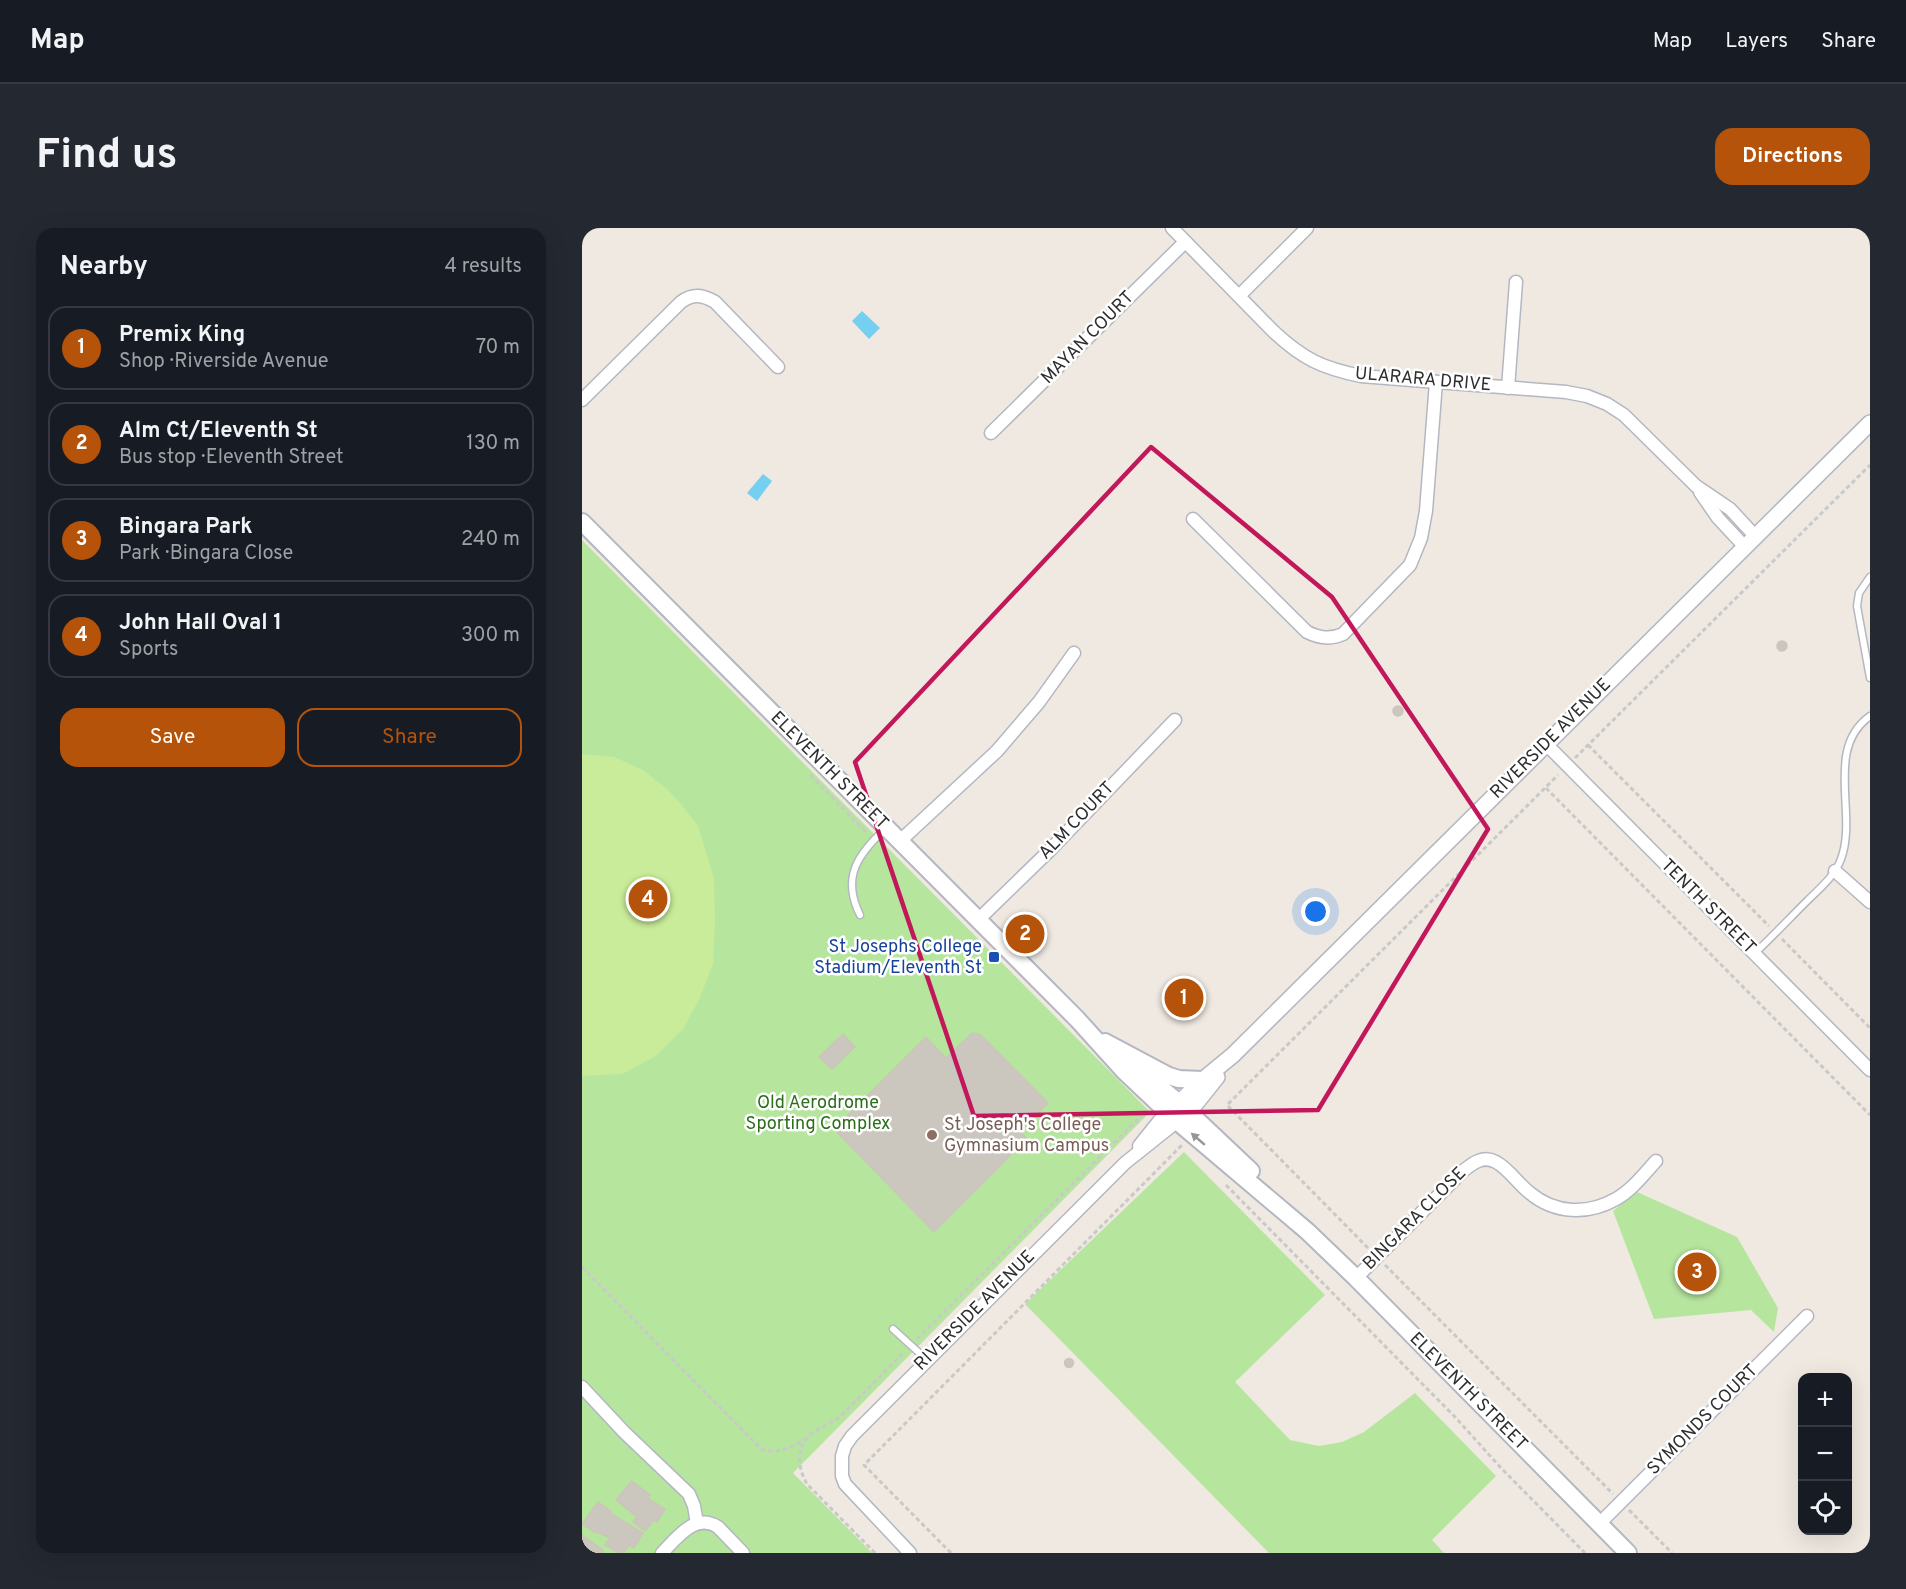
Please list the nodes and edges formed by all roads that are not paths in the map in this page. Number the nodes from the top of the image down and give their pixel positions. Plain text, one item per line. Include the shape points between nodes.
1 (1172, 228) edge
2 (1307, 228) edge
3 (1185, 242) junction
4 (1516, 282) dead end
5 (1239, 296) junction
6 (778, 367) dead end
7 (1436, 382) junction
8 (1508, 388) junction
9 (582, 400) edge
10 (1870, 423) edge
11 (991, 433) dead end
12 (1193, 519) dead end
13 (582, 522) edge
14 (1750, 542) junction
15 (1870, 577) edge
16 (1074, 653) dead end
17 (1870, 678) edge
18 (1870, 716) edge
19 (1175, 720) dead end
20 (1546, 744) junction
21 (887, 828) junction
22 (900, 841) junction
23 (1835, 871) junction
24 (1870, 902) edge
25 (860, 915) dead end
26 (978, 920) junction
27 (1754, 954) junction
28 (1077, 1019) junction
29 (1105, 1042) junction
30 (1233, 1055) junction
31 (1870, 1070) edge
32 (1203, 1080) junction
33 (1176, 1116) junction
34 (1656, 1161) dead end
35 (1125, 1164) junction
36 (1356, 1278) junction
37 (1807, 1316) dead end
38 (893, 1329) dead end
39 (926, 1359) junction
40 (582, 1387) edge
41 (697, 1523) junction
42 (1599, 1524) junction
43 (663, 1553) edge
44 (743, 1553) edge
45 (910, 1553) edge
46 (1628, 1553) edge

1 - 3 street, ULARARA DRIVE
2 - 5 street
3 - 5 street, ULARARA DRIVE
3 - 11 street, MAYAN COURT
4 - 8 street
5 - 7 street, ULARARA DRIVE via 1289,346 1319,365 1362,376
6 - 9 street via 715,302 694,296 681,302
7 - 8 street, ULARARA DRIVE
7 - 12 street via 1426,511 1417,553 1410,565 1336,638 1307,632
8 - 14 street, ULARARA DRIVE via 1566,392 1607,404 1638,427 1696,486 1718,518
10 - 14 street, RIVERSIDE AVENUE
13 - 21 main road, ELEVENTH STREET
14 - 20 street, RIVERSIDE AVENUE
15 - 17 lane via 1859,593 1857,606
16 - 22 street via 1040,702 997,751
18 - 23 lane via 1856,729 1847,750 1845,839
19 - 26 street, ALM COURT
20 - 27 street, TENTH STREET
20 - 30 street, RIVERSIDE AVENUE
21 - 22 main road, ELEVENTH STREET
21 - 25 lane via 856,863 851,888
22 - 26 main road, ELEVENTH STREET
23 - 24 street
23 - 27 lane
26 - 28 main road, ELEVENTH STREET
27 - 31 street, TENTH STREET
28 - 29 main road, ELEVENTH STREET
28 - 33 main road, ELEVENTH STREET via 1124,1071
29 - 32 main road via 1179,1080
29 - 33 main road, ELEVENTH STREET
30 - 32 street, RIVERSIDE AVENUE
30 - 33 street, RIVERSIDE AVENUE
32 - 33 street, RIVERSIDE AVENUE
33 - 35 street, RIVERSIDE AVENUE
33 - 35 street, RIVERSIDE AVENUE
33 - 36 main road, ELEVENTH STREET
34 - 36 street, BINGARA CLOSE via 1618,1198 1579,1211 1540,1200 1496,1162 1480,1160 1463,1171
35 - 39 street, RIVERSIDE AVENUE
36 - 42 main road, ELEVENTH STREET
37 - 42 street, SYMONDS COURT
38 - 39 lane
39 - 45 street, RIVERSIDE AVENUE via 852,1436 842,1456 845,1484
40 - 41 street via 689,1494
41 - 43 street
41 - 44 street via 718,1527
42 - 46 main road, ELEVENTH STREET

